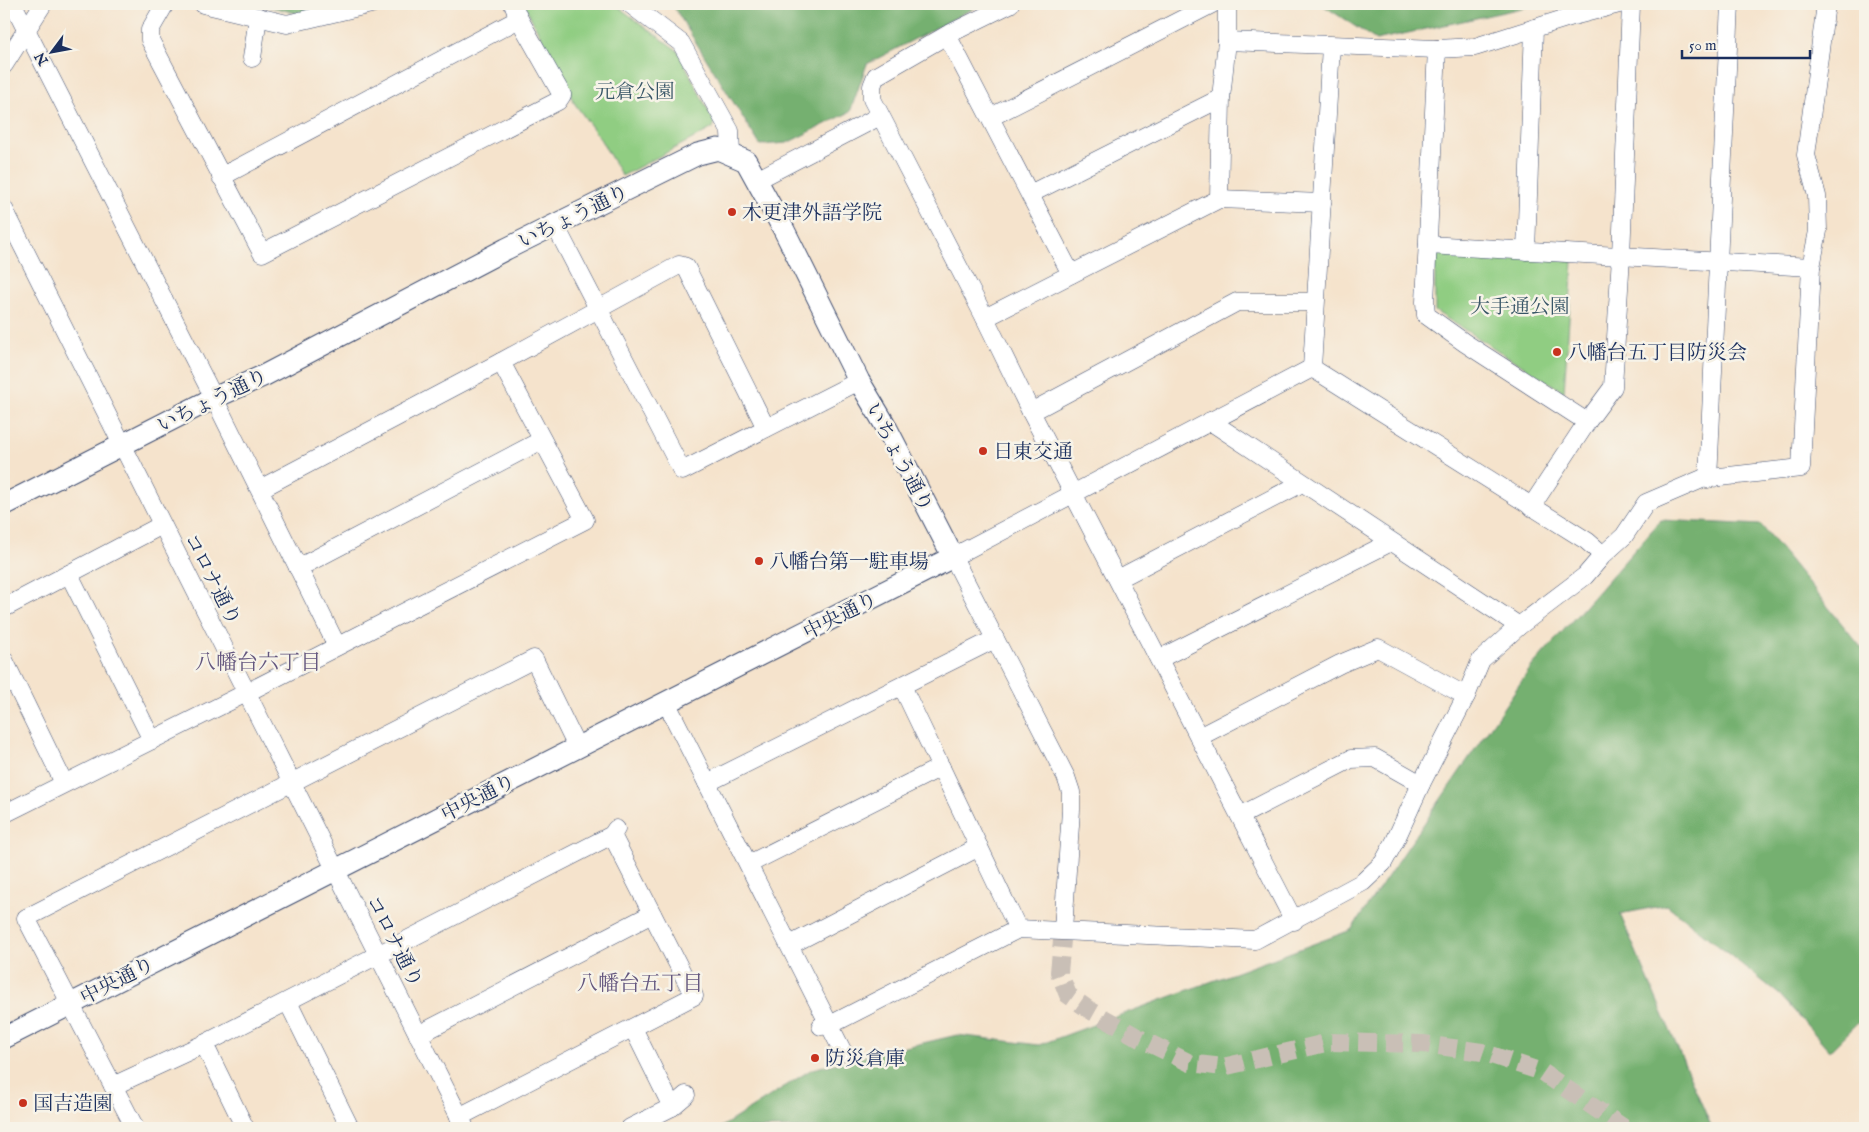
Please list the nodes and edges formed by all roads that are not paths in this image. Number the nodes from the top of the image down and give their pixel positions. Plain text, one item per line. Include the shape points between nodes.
1 (13, 4) edge
2 (43, 4) edge
3 (165, 4) edge
4 (203, 4) edge
5 (371, 4) edge
6 (630, 4) edge
7 (1010, 4) edge
8 (1212, 4) edge
9 (1227, 4) edge
10 (1619, 4) edge
11 (1631, 4) edge
12 (1730, 4) edge
13 (1826, 4) edge
14 (516, 11) edge
15 (258, 17) junction
16 (1534, 28) junction
17 (26, 30) junction
18 (947, 35) junction
19 (1227, 41) junction
20 (1331, 46) junction
21 (1437, 50) junction
22 (252, 58) dead end
23 (4, 65) edge
24 (1221, 98) junction
25 (880, 116) junction
26 (991, 117) junction
27 (731, 154) junction
28 (221, 176) junction
29 (757, 180) junction
30 (1030, 194) junction
31 (1219, 199) junction
32 (1322, 203) junction
33 (6, 218) edge
34 (555, 225) junction
35 (1428, 245) junction
36 (1526, 250) junction
37 (1622, 256) junction
38 (1717, 261) junction
39 (1811, 267) junction
40 (1071, 274) junction
41 (1316, 302) junction
42 (599, 308) junction
43 (985, 318) junction
44 (502, 362) junction
45 (1312, 368) junction
46 (859, 381) junction
47 (214, 398) junction
48 (1031, 412) junction
49 (1210, 421) junction
50 (1587, 422) junction
51 (766, 428) junction
52 (542, 440) junction
53 (121, 444) junction
54 (1708, 478) junction
55 (1302, 483) junction
56 (260, 489) junction
57 (1074, 495) junction
58 (4, 505) edge
59 (1531, 506) junction
60 (162, 525) junction
61 (1391, 542) junction
62 (1603, 555) junction
63 (953, 558) junction
64 (298, 568) junction
65 (68, 574) junction
66 (1118, 579) junction
67 (4, 608) edge
68 (1519, 626) junction
69 (995, 639) junction
70 (338, 646) junction
71 (1159, 659) junction
72 (4, 660) edge
73 (902, 686) junction
74 (246, 693) junction
75 (1466, 696) junction
76 (666, 702) junction
77 (1199, 737) junction
78 (152, 740) junction
79 (577, 747) junction
80 (941, 767) junction
81 (64, 783) junction
82 (292, 783) junction
83 (707, 783) junction
84 (1421, 784) junction
85 (4, 814) edge
86 (1240, 816) junction
87 (979, 847) junction
88 (749, 864) junction
89 (336, 870) junction
90 (652, 914) junction
91 (1294, 921) junction
92 (1018, 929) junction
93 (1063, 930) junction
94 (790, 945) junction
95 (378, 955) junction
96 (288, 1002) junction
97 (70, 1004) junction
98 (826, 1026) junction
99 (633, 1028) junction
100 (418, 1035) junction
101 (4, 1038) edge
102 (204, 1044) junction
103 (843, 1052) dead end
104 (114, 1086) junction
105 (462, 1123) edge
106 (135, 1128) edge
107 (246, 1128) edge
108 (350, 1128) edge
109 (630, 1128) edge

1 - 17 street
2 - 17 street
3 - 28 street via 150,30 150,40
4 - 15 street
5 - 15 street via 287,24
6 - 27 street via 681,43 730,131
7 - 18 street
8 - 26 street
9 - 19 street
10 - 16 street
11 - 37 street
12 - 38 street
13 - 39 street via 1806,155 1817,196 1818,230
14 - 28 street
14 - 28 street via 562,95 558,101 262,253
15 - 22 street
16 - 21 street via 1475,47
16 - 36 street
17 - 23 street
17 - 47 street
18 - 25 street via 876,76 872,99
18 - 26 street
19 - 20 street
19 - 24 street
20 - 21 street
20 - 32 street
21 - 35 street
24 - 30 street
24 - 31 street
25 - 29 street
25 - 43 street
26 - 30 street
27 - 29 street, いちょう通り via 746,161
27 - 34 street, いちょう通り via 718,149 698,154
29 - 46 street, いちょう通り
30 - 40 street
31 - 32 street
31 - 40 street
32 - 41 street
33 - 53 street, コロナ通り
34 - 42 street
34 - 47 street, いちょう通り
35 - 36 street
35 - 50 street via 1426,315
36 - 37 street
37 - 38 street
37 - 50 street via 1613,387
38 - 39 street
38 - 54 street
39 - 54 street via 1801,468
40 - 43 street
41 - 45 street
41 - 48 street via 1237,302
42 - 44 street
42 - 51 street via 682,471
42 - 51 street via 679,265 686,268
43 - 48 street
44 - 52 street
44 - 56 street
45 - 49 street
45 - 59 street
46 - 51 street
46 - 63 street, いちょう通り
47 - 53 street, いちょう通り
47 - 56 street
48 - 57 street
49 - 55 street
49 - 57 street
50 - 59 street
52 - 64 street
52 - 70 street via 584,520
53 - 58 street, いちょう通り
53 - 60 street, コロナ通り
54 - 62 street via 1646,503 1624,536
55 - 61 street
55 - 66 street
56 - 64 street
57 - 63 street
57 - 66 street
59 - 62 street via 1587,541
60 - 65 street
60 - 74 street, コロナ通り
61 - 68 street
61 - 71 street
62 - 68 street via 1585,576
63 - 69 street
63 - 76 street, 中央通り
64 - 70 street
65 - 67 street
65 - 78 street
66 - 71 street
68 - 75 street via 1482,660
69 - 73 street
69 - 93 street via 1071,792
70 - 74 street
71 - 77 street
72 - 81 street
73 - 80 street
73 - 83 street
74 - 78 street
74 - 82 street, コロナ通り
75 - 77 street via 1378,648 1340,664
75 - 84 street
76 - 79 street, 中央通り
76 - 83 street
77 - 86 street
78 - 81 street
79 - 82 street via 534,659
79 - 89 street, 中央通り
80 - 87 street
80 - 88 street
81 - 85 street
82 - 89 street, コロナ通り
82 - 97 street via 26,918
83 - 88 street
84 - 86 street via 1375,758 1350,759
84 - 91 street via 1383,862 1363,882
86 - 91 street
87 - 92 street
87 - 94 street
88 - 94 street
89 - 95 street, コロナ通り
89 - 97 street, 中央通り
90 - 95 street via 614,832
90 - 99 street via 694,996
90 - 100 street
91 - 93 street via 1255,940
92 - 93 street
92 - 98 street
94 - 98 street
95 - 96 street
95 - 100 street, コロナ通り
96 - 102 street
96 - 108 street
97 - 101 street, 中央通り
97 - 104 street
98 - 103 street
99 - 105 street
99 - 109 street via 679,1101
100 - 105 street, コロナ通り
102 - 104 street
102 - 107 street
104 - 106 street

